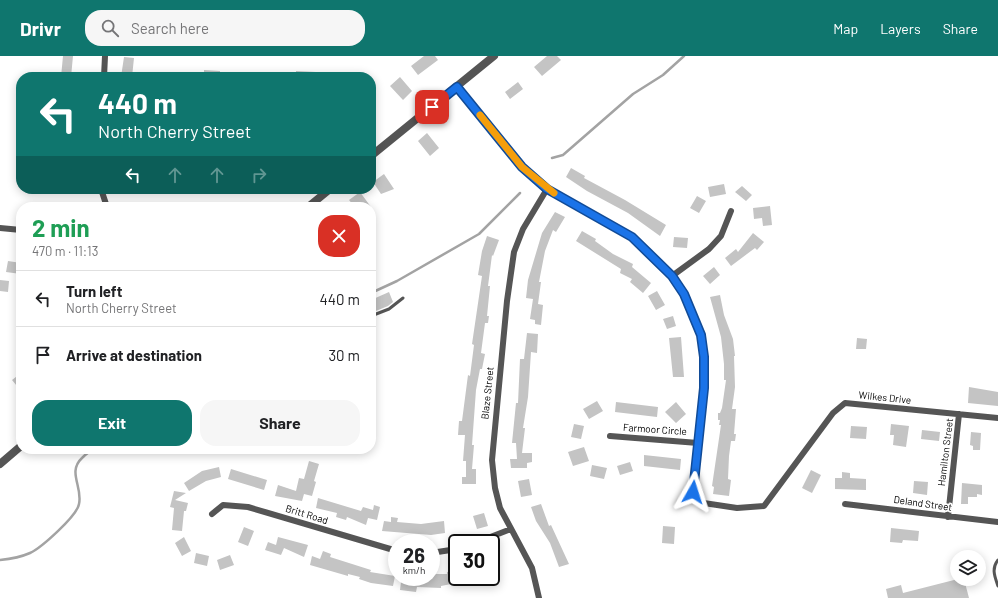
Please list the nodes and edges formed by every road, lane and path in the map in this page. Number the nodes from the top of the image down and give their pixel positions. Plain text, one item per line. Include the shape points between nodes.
1 (105, 56) edge
2 (494, 56) edge
3 (104, 72) edge
4 (457, 87) junction
5 (376, 152) edge
6 (547, 189) junction
7 (324, 194) edge
8 (314, 202) edge
9 (731, 211) dead end
10 (0, 228) edge
11 (16, 230) edge
12 (672, 276) junction
13 (403, 298) dead end
14 (376, 314) edge
15 (959, 414) junction
16 (998, 418) edge
17 (610, 436) dead end
18 (698, 443) junction
19 (16, 450) edge
20 (0, 464) edge
21 (846, 504) dead end
22 (212, 514) dead end
23 (948, 517) junction
24 (998, 522) edge
25 (511, 529) junction
26 (498, 534) edge
27 (388, 548) edge
28 (998, 560) edge
29 (998, 586) edge
30 (539, 598) edge

1 - 3 street
2 - 4 street
4 - 5 street
4 - 6 street via 522,167
6 - 12 street via 632,237
6 - 25 street, Blaze Street via 523,229 514,252 507,301 492,460 500,508
7 - 8 street
9 - 12 street via 721,236 709,249
10 - 11 street
12 - 18 street via 684,294 701,335 704,388
13 - 14 lane via 389,309
15 - 16 street, Wilkes Drive
15 - 18 street, Wilkes Drive via 845,403 833,413 764,506 737,508 697,502 693,492
15 - 23 street, Hamilton Street
17 - 18 street, Farmoor Circle
19 - 20 street
21 - 23 street, Deland Street
22 - 27 street, Britt Road via 223,505 248,507
23 - 24 street, Deland Street
25 - 26 street
25 - 30 street, Blaze Street via 532,568
28 - 29 lane via 994,572

